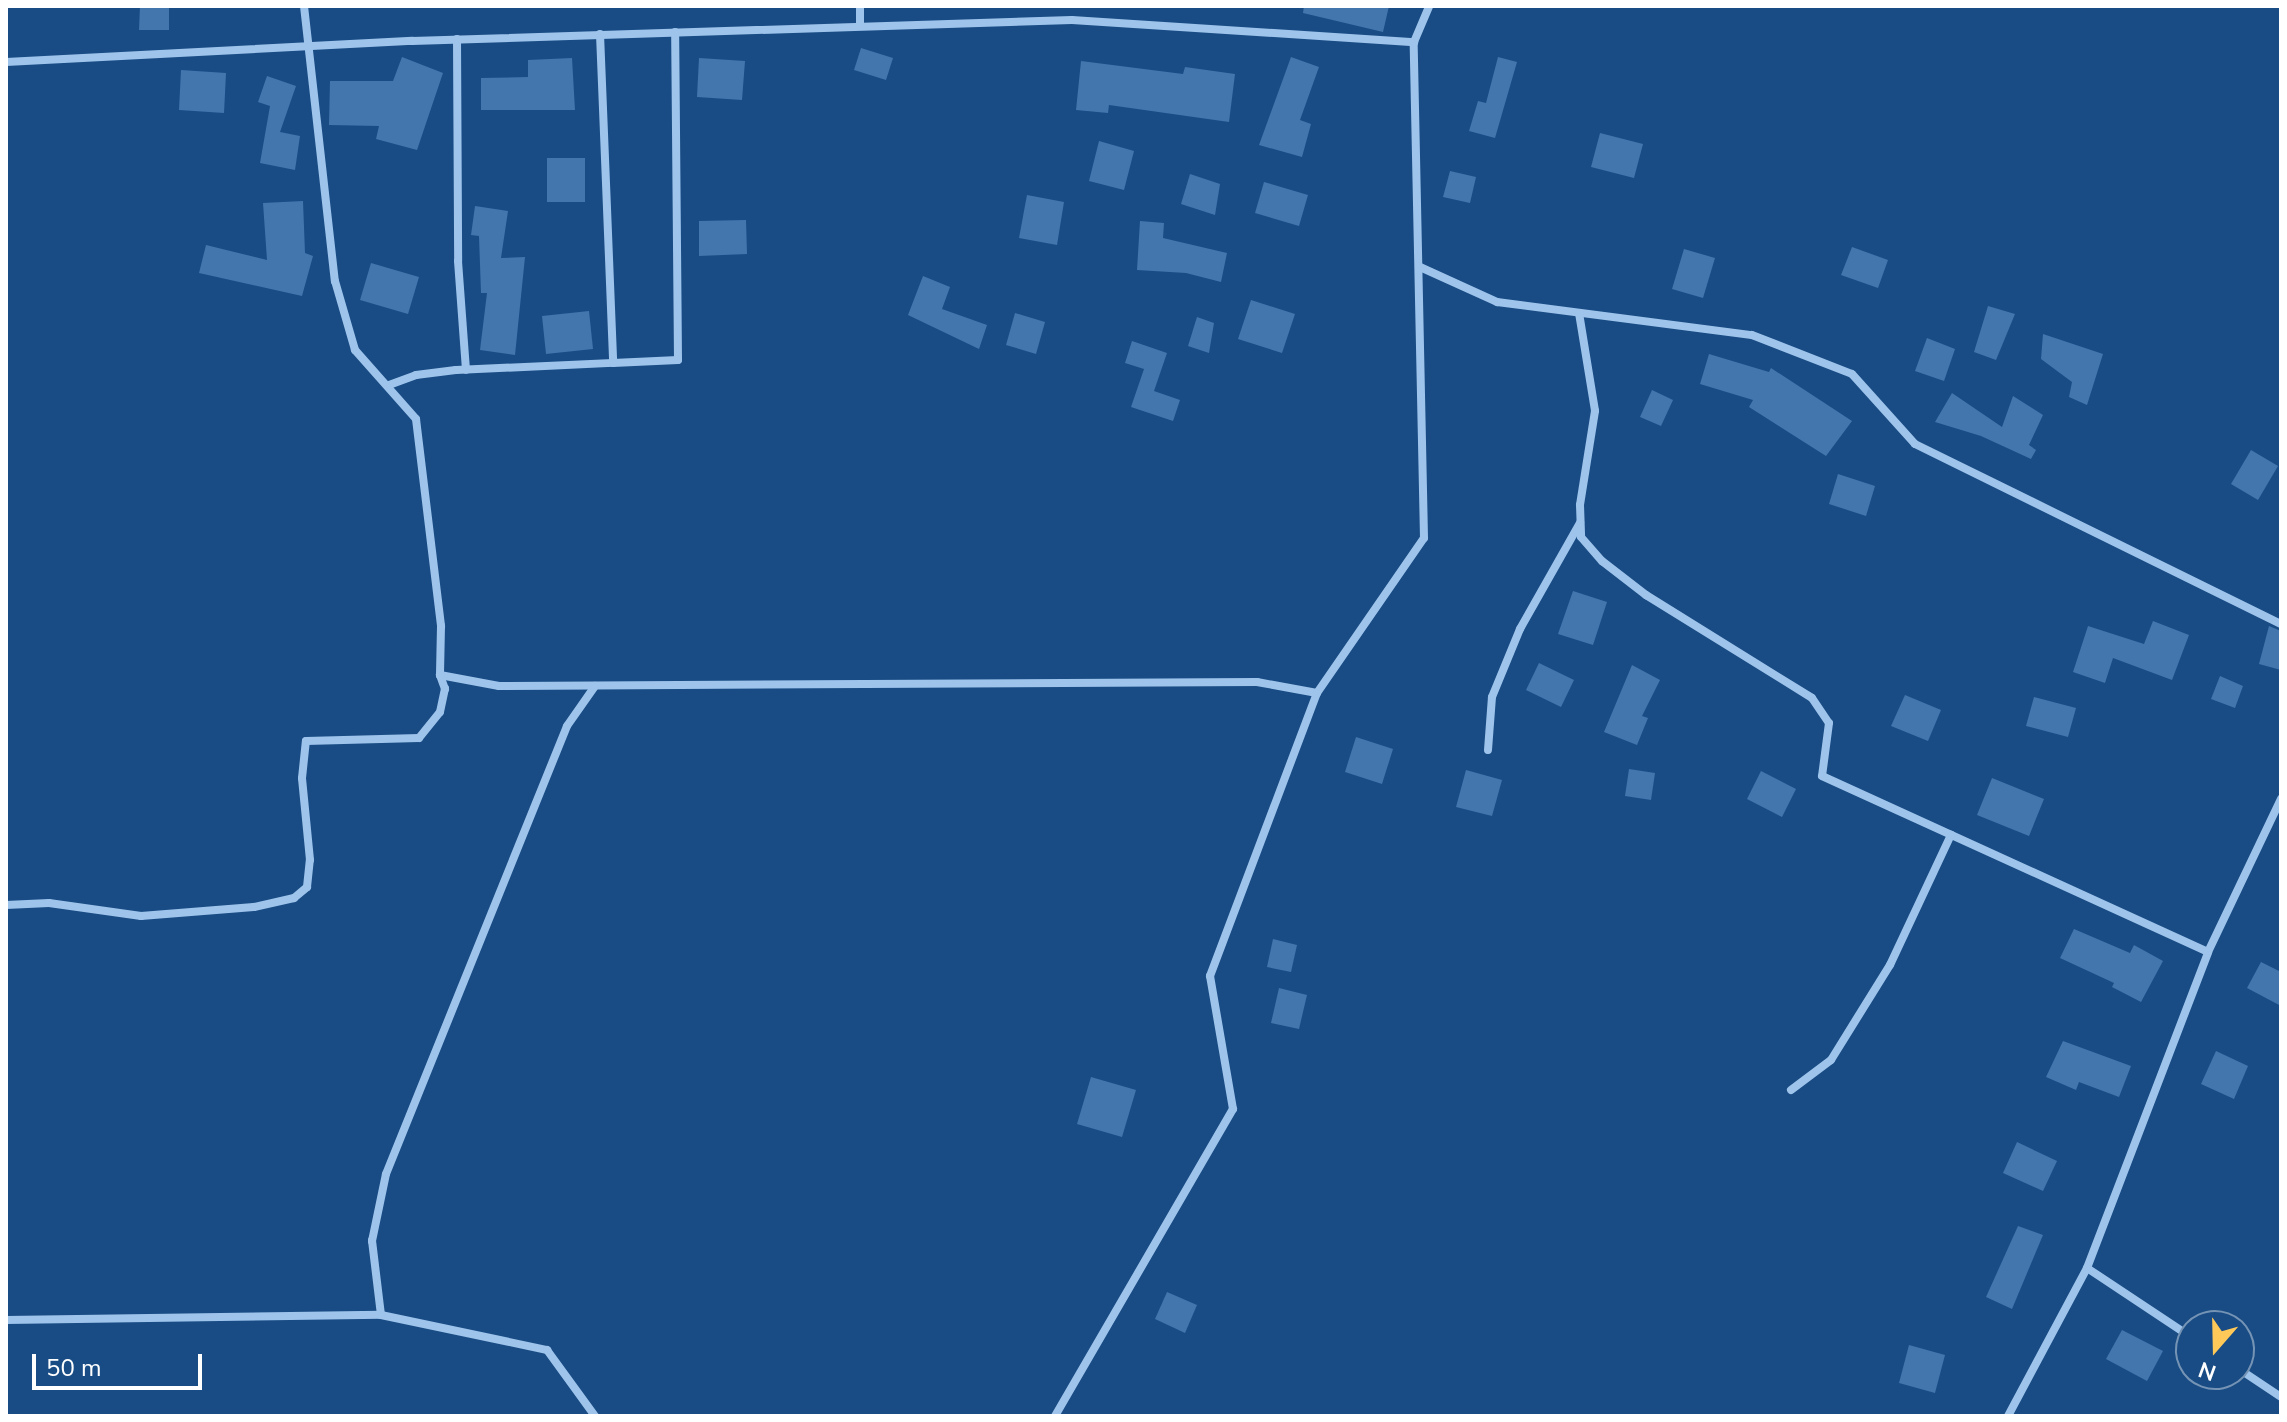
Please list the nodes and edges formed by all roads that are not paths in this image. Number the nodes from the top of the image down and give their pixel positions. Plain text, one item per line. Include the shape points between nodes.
1 (304, 6) edge
2 (860, 6) edge
3 (1429, 6) edge
4 (860, 26) junction
5 (675, 32) junction
6 (600, 34) junction
7 (457, 39) junction
8 (1414, 42) junction
9 (307, 46) junction
10 (6, 62) edge
11 (1420, 267) junction
12 (1579, 313) junction
13 (613, 363) junction
14 (466, 370) junction
15 (389, 385) junction
16 (1581, 522) junction
17 (2281, 624) edge
18 (440, 675) junction
19 (595, 686) junction
20 (1317, 693) junction
21 (1488, 750) dead end
22 (2281, 799) edge
23 (1951, 835) junction
24 (6, 905) edge
25 (2208, 952) junction
26 (1791, 1090) dead end
27 (2087, 1268) junction
28 (381, 1315) junction
29 (6, 1320) edge
30 (2175, 1326) edge
31 (2255, 1380) edge
32 (2281, 1397) edge
33 (595, 1416) edge
34 (1055, 1416) edge
35 (2008, 1416) edge

1 - 9 street
2 - 4 street
3 - 8 street
4 - 5 street
4 - 8 street via 1072,20
5 - 6 street
5 - 13 street via 678,360
6 - 7 street
6 - 13 street
7 - 9 street
7 - 14 street via 458,261
8 - 11 street
9 - 10 street
9 - 15 street via 335,281 355,350
11 - 12 street via 1497,302
11 - 20 street via 1424,538
12 - 16 street via 1595,411
12 - 17 street via 1752,335 1852,374 1915,444
13 - 14 street
14 - 15 street via 416,375
15 - 18 street via 416,419 441,626
16 - 21 street via 1520,629 1492,697
16 - 23 street via 1581,537 1646,595 1812,698 1829,723 1822,776
18 - 19 street via 499,686
18 - 24 street via 445,689 440,712 419,738 306,741 302,778 310,860 307,887 294,898 254,907 141,916 49,903
19 - 20 street via 1257,682
19 - 28 street via 567,726 386,1174 372,1241
20 - 34 street via 1210,976 1233,1109
22 - 25 street
23 - 25 street
23 - 26 street via 1890,965 1838,1048
25 - 27 street
27 - 30 street
27 - 35 street
28 - 29 street
28 - 33 street via 547,1350
31 - 32 street

